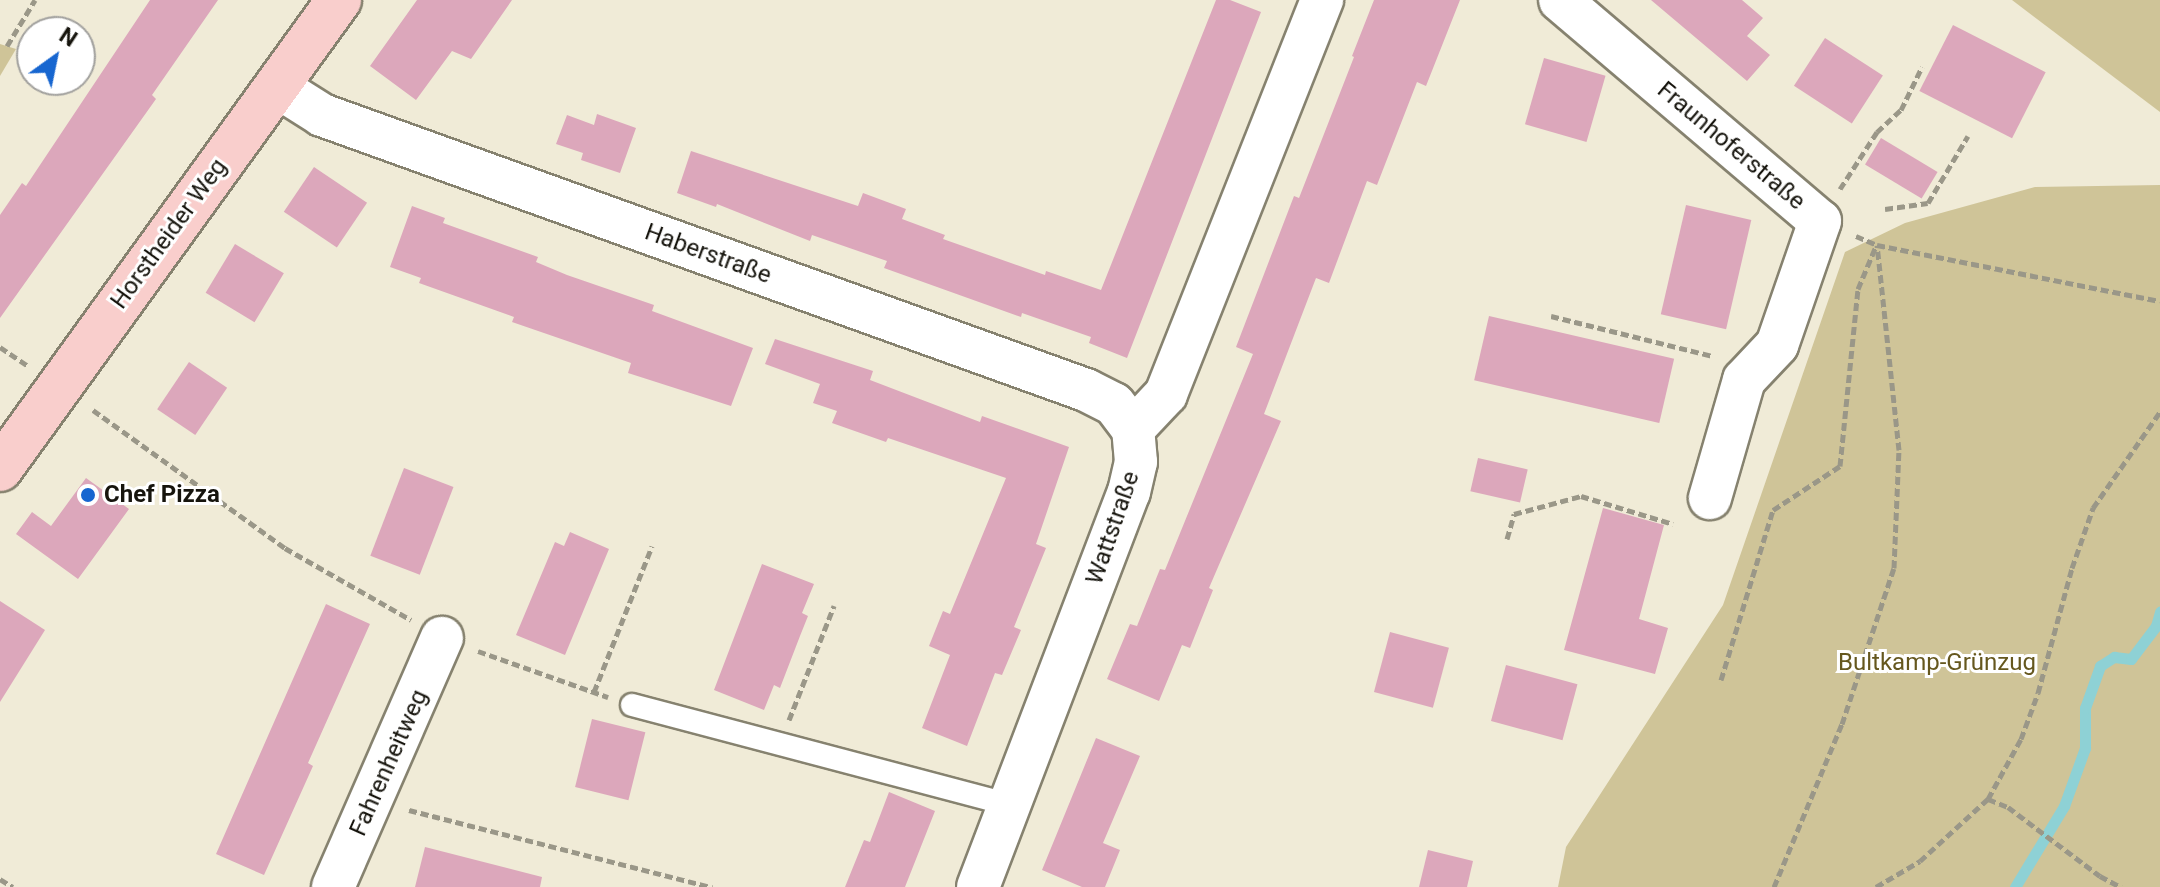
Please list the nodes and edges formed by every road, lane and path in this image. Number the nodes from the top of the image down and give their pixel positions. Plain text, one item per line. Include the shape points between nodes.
1 (35, 0) edge
2 (339, 0) edge
3 (1322, 0) edge
4 (1560, 0) edge
5 (7, 46) dead end
6 (1922, 67) dead end
7 (276, 86) junction
8 (1968, 136) dead end
9 (1885, 209) dead end
10 (1820, 221) junction
11 (1877, 245) junction
12 (2160, 301) edge
13 (1551, 316) dead end
14 (1757, 366) junction
15 (58, 386) junction
16 (2160, 412) edge
17 (1133, 429) junction
18 (0, 469) edge
19 (1710, 498) dead end
20 (1673, 524) dead end
21 (1507, 539) dead end
22 (652, 546) dead end
23 (834, 606) dead end
24 (442, 638) junction
25 (1721, 680) dead end
26 (594, 692) junction
27 (632, 705) joint
28 (779, 744) junction
29 (1988, 799) junction
30 (373, 801) junction
31 (1011, 805) junction
32 (0, 879) edge
33 (13, 887) edge
34 (333, 887) edge
35 (712, 887) edge
36 (978, 887) edge
37 (1774, 887) edge
38 (1876, 887) edge
39 (2121, 887) edge

1 - 5 path
2 - 7 street, Horstheider Weg
3 - 17 street via 1166,394
4 - 10 street, Fraunhoferstraße
6 - 10 path via 1901,110 1877,132
7 - 15 street, Horstheider Weg
7 - 17 street, Haberstraße via 322,115 1086,390 1114,404
8 - 9 path via 1928,203
10 - 11 path
10 - 14 street, Fraunhoferstraße via 1777,345
11 - 12 path
11 - 25 path via 1858,289 1840,466 1773,510
11 - 37 path via 1899,450 1894,568 1842,724
13 - 14 path
14 - 19 street, Fraunhoferstraße via 1744,380
15 - 18 street, Horstheider Weg
15 - 24 path via 285,548
16 - 29 path via 2093,508 2038,693 2021,739
17 - 31 street, Wattstraße via 1136,462 1129,492
20 - 21 path via 1581,496 1514,514
22 - 26 path
23 - 28 path
24 - 26 path
24 - 30 street, Fahrenheitweg
26 - 27 path
27 - 28 lane
28 - 31 lane
29 - 38 path via 1920,861
29 - 39 path via 2008,807
30 - 34 street, Fahrenheitweg
30 - 35 path
31 - 36 street, Wattstraße
32 - 33 path

